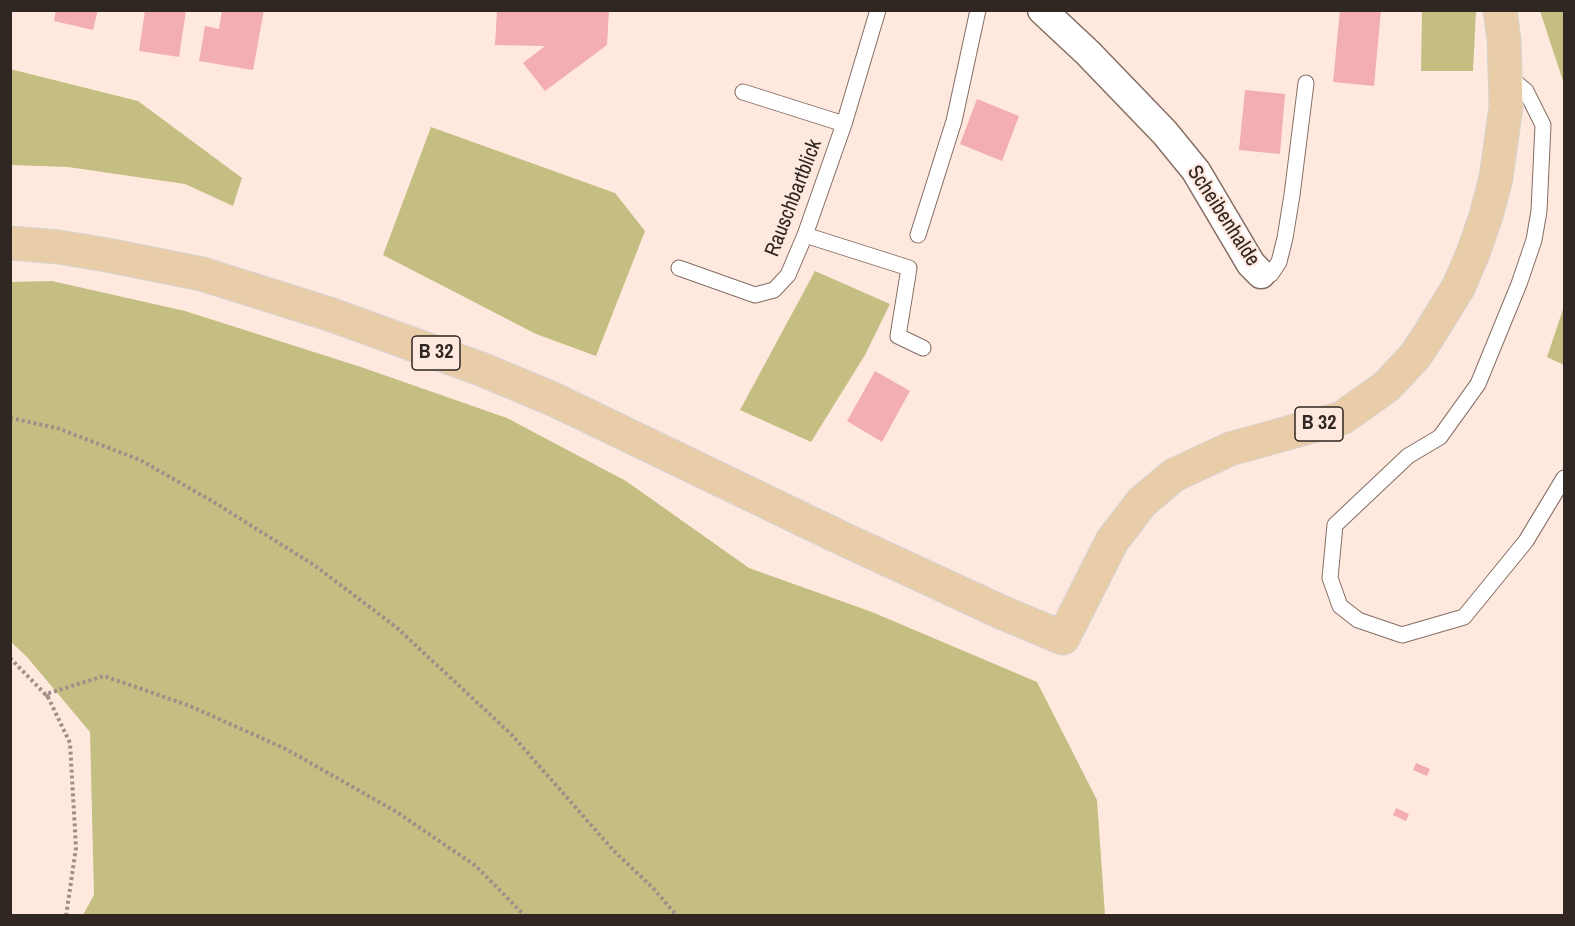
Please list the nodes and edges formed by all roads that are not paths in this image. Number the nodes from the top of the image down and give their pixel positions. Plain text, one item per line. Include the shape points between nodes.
1 (878, 10) edge
2 (978, 10) edge
3 (1042, 10) edge
4 (1500, 10) edge
5 (1506, 75) junction
6 (1306, 83) dead end
7 (743, 92) dead end
8 (844, 124) junction
9 (805, 235) junction
10 (918, 235) dead end
11 (10, 243) edge
12 (679, 268) dead end
13 (1261, 274) joint
14 (923, 348) dead end
15 (1564, 478) edge

1 - 8 lane, Rauschbartblick
2 - 10 lane via 954,121
3 - 13 street, Scheibenhalde via 1165,133 1196,171 1251,264
4 - 5 main road, B 32
5 - 11 main road, B 32 via 1502,142 1486,216 1459,286 1415,356 1387,386 1342,418 1230,449 1174,475 1142,502 1112,541 1063,638 481,369 319,310 202,274 98,253
5 - 15 lane via 1526,91 1543,125 1534,240 1478,384 1440,437 1408,456 1335,525 1330,578 1340,606 1358,620 1402,635 1464,617 1526,541
6 - 13 lane, Scheibenhalde via 1285,238 1279,262 1271,274
7 - 8 lane, Rauschbartblick
8 - 9 lane, Rauschbartblick
9 - 12 lane, Rauschbartblick via 788,275 774,290 755,295
9 - 14 lane via 909,268 898,336

